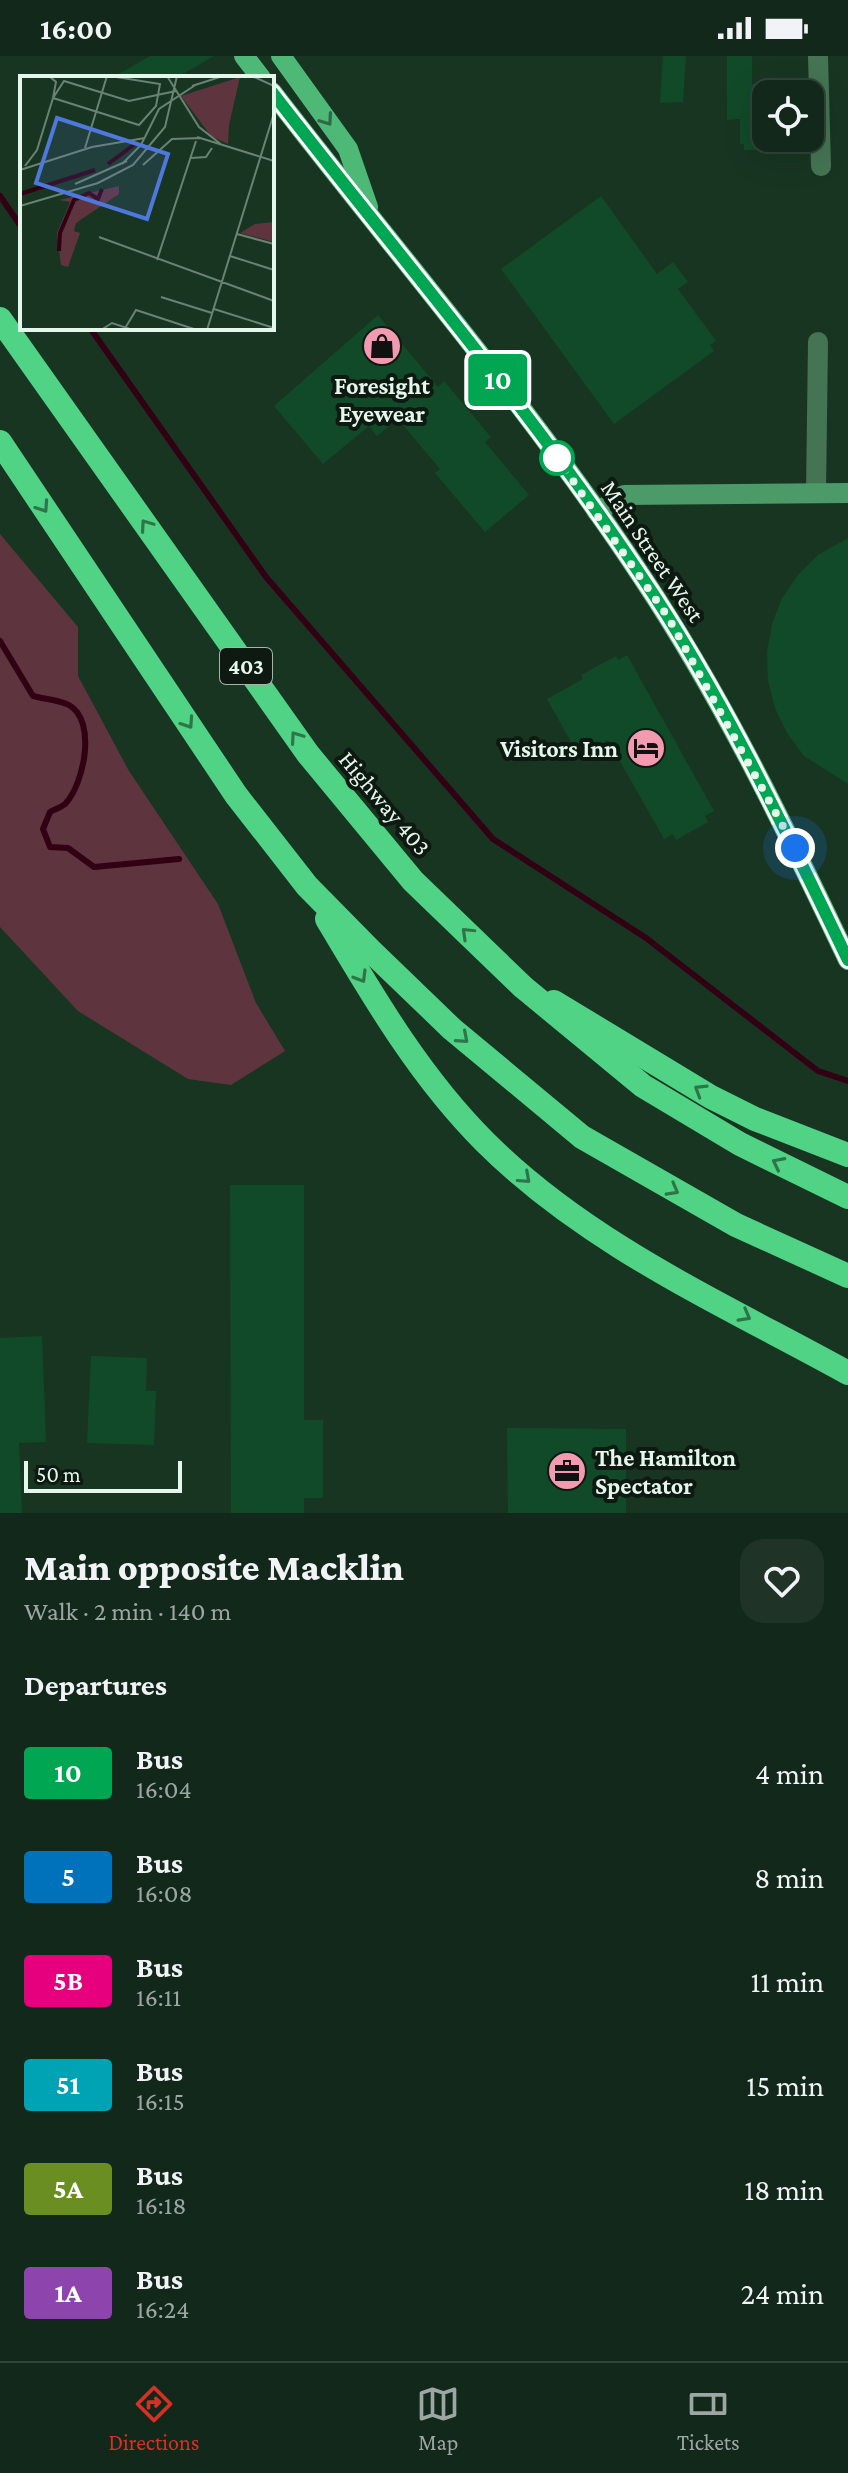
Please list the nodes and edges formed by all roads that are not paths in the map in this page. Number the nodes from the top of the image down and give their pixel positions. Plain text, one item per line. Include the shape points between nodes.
1 (244, 56) edge
2 (281, 56) edge
3 (818, 56) edge
4 (259, 76) edge
5 (274, 95) edge
6 (821, 166) dead end
7 (373, 223) junction
8 (0, 319) edge
9 (818, 342) dead end
10 (0, 442) edge
11 (816, 493) junction
12 (848, 493) edge
13 (597, 512) junction
14 (307, 886) junction
15 (848, 960) edge
16 (523, 987) junction
17 (848, 1155) edge
18 (848, 1197) edge
19 (848, 1276) edge
20 (848, 1373) edge

1 - 4 main road
2 -> 7 main road via 348,149
3 - 6 street
5 - 7 main road, Main Street West
7 - 13 main road, Main Street West
16 -> 8 highway, Highway 403 / 403 via 413,881 308,754
9 - 11 street
10 -> 14 highway via 236,795
11 - 12 street
11 - 13 street via 624,495
13 - 15 main road, Main Street West via 689,652 781,820
14 -> 19 highway via 452,1029 582,1137 736,1225
14 -> 20 highway via 385,1017 432,1081 494,1150 610,1242
17 -> 16 highway via 711,1097 578,1014
18 -> 16 highway, Highway 403 / 403 via 740,1144 643,1086

